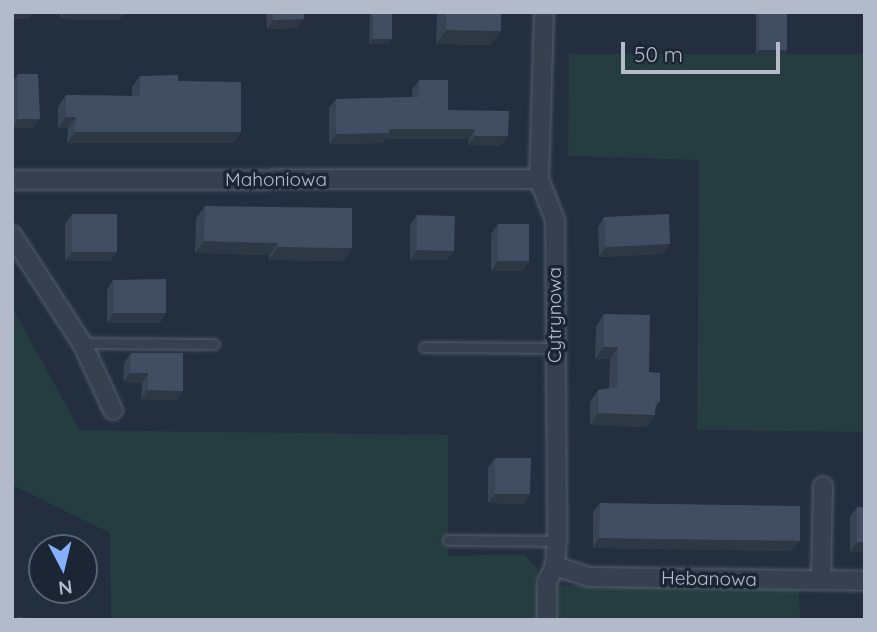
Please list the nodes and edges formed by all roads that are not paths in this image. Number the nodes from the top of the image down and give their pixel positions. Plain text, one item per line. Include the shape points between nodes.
1 (544, 12) edge
2 (539, 179) junction
3 (12, 180) edge
4 (12, 235) edge
5 (82, 343) junction
6 (214, 344) dead end
7 (424, 347) dead end
8 (555, 348) junction
9 (113, 410) dead end
10 (823, 486) dead end
11 (448, 540) dead end
12 (557, 541) junction
13 (555, 566) junction
14 (821, 580) junction
15 (865, 581) edge
16 (547, 620) edge

1 - 2 street, Cytrynowa
2 - 3 street, Mahoniowa
2 - 8 street, Cytrynowa via 555,220
4 - 5 street
5 - 6 lane
5 - 9 street
7 - 8 lane
8 - 12 street, Cytrynowa
10 - 14 street
11 - 12 lane
12 - 13 street, Cytrynowa
13 - 14 street, Hebanowa via 589,577
13 - 16 street, Cytrynowa via 547,583
14 - 15 street, Hebanowa

